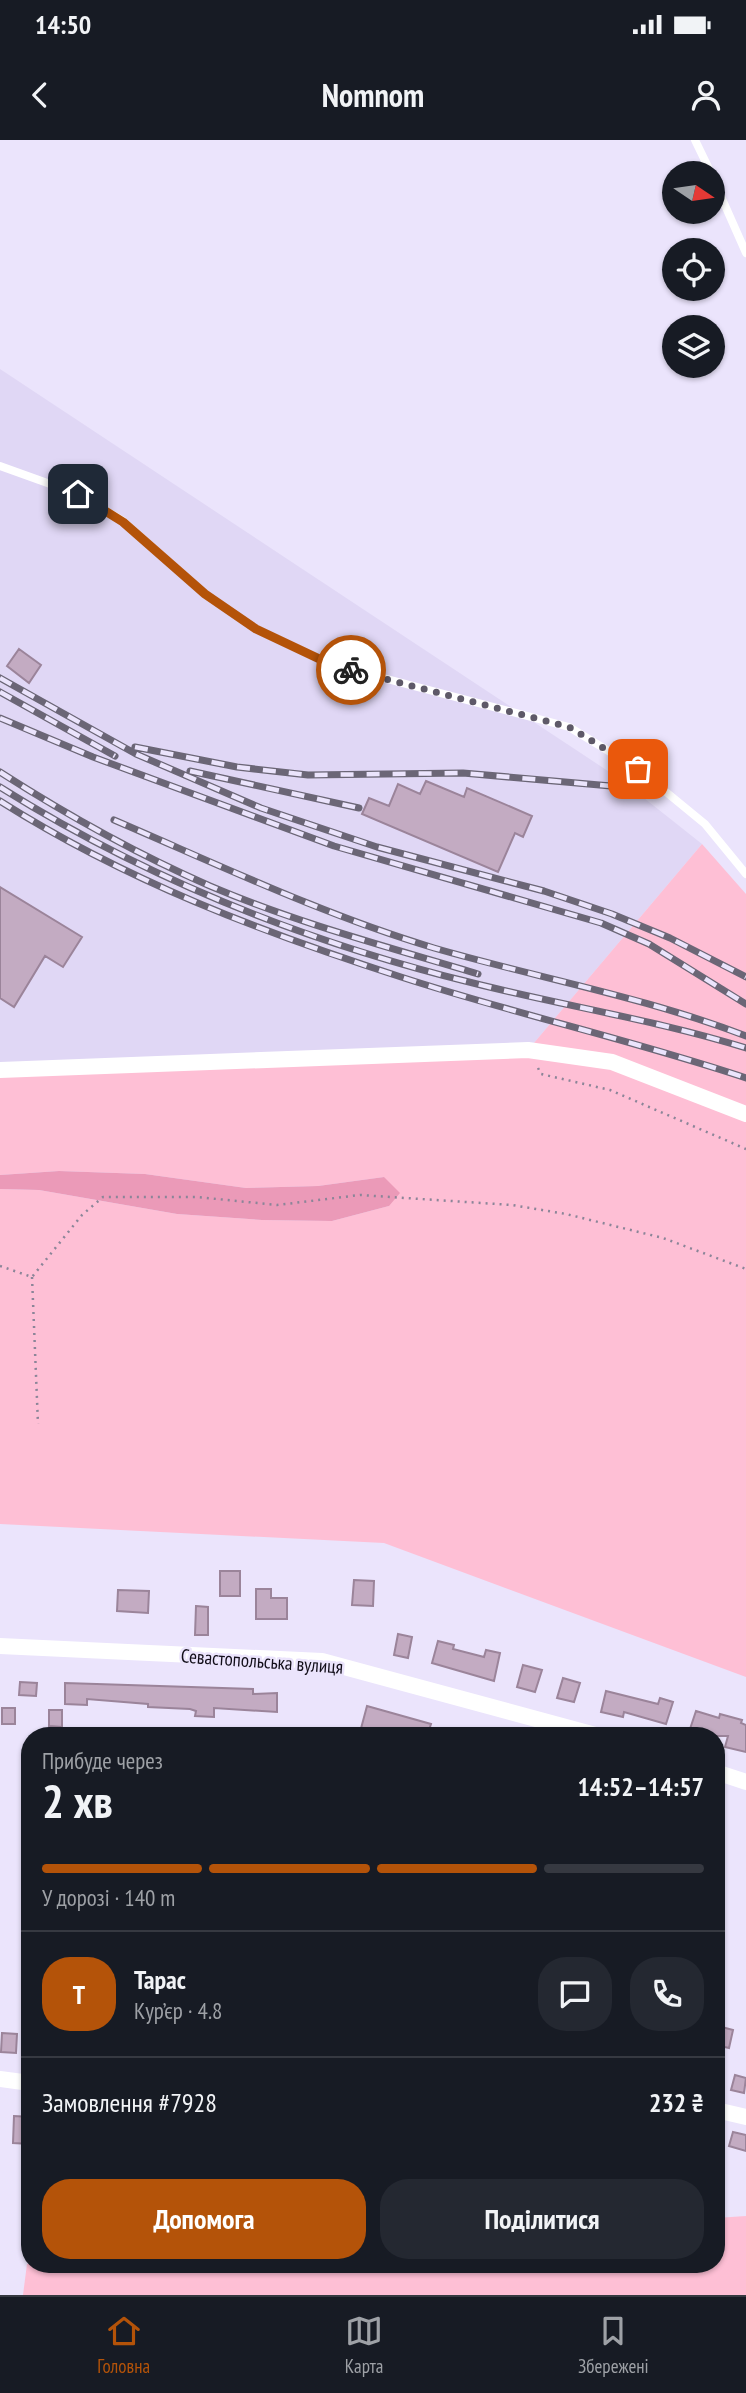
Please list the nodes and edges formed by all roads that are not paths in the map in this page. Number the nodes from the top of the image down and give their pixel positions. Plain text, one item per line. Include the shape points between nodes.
1 (695, 140) edge
2 (705, 161) edge
3 (725, 205) edge
4 (746, 253) edge
5 (0, 466) edge
6 (746, 874) edge
7 (0, 1059) edge
8 (7, 1069) edge
9 (746, 1114) edge
10 (0, 1646) edge
11 (566, 1727) edge
12 (725, 1775) edge
13 (746, 1782) edge
14 (0, 2079) edge
15 (21, 2082) edge
16 (725, 2112) edge
17 (746, 2117) edge

1 - 2 lane
3 - 4 lane
5 - 6 lane via 78,494 123,522 205,594 256,629 330,664 569,727 638,769 705,824
7 - 8 street
8 - 9 street via 528,1050 612,1062
10 - 11 street, Севастопольська вулиця via 322,1661
12 - 13 street
14 - 15 street
16 - 17 street

